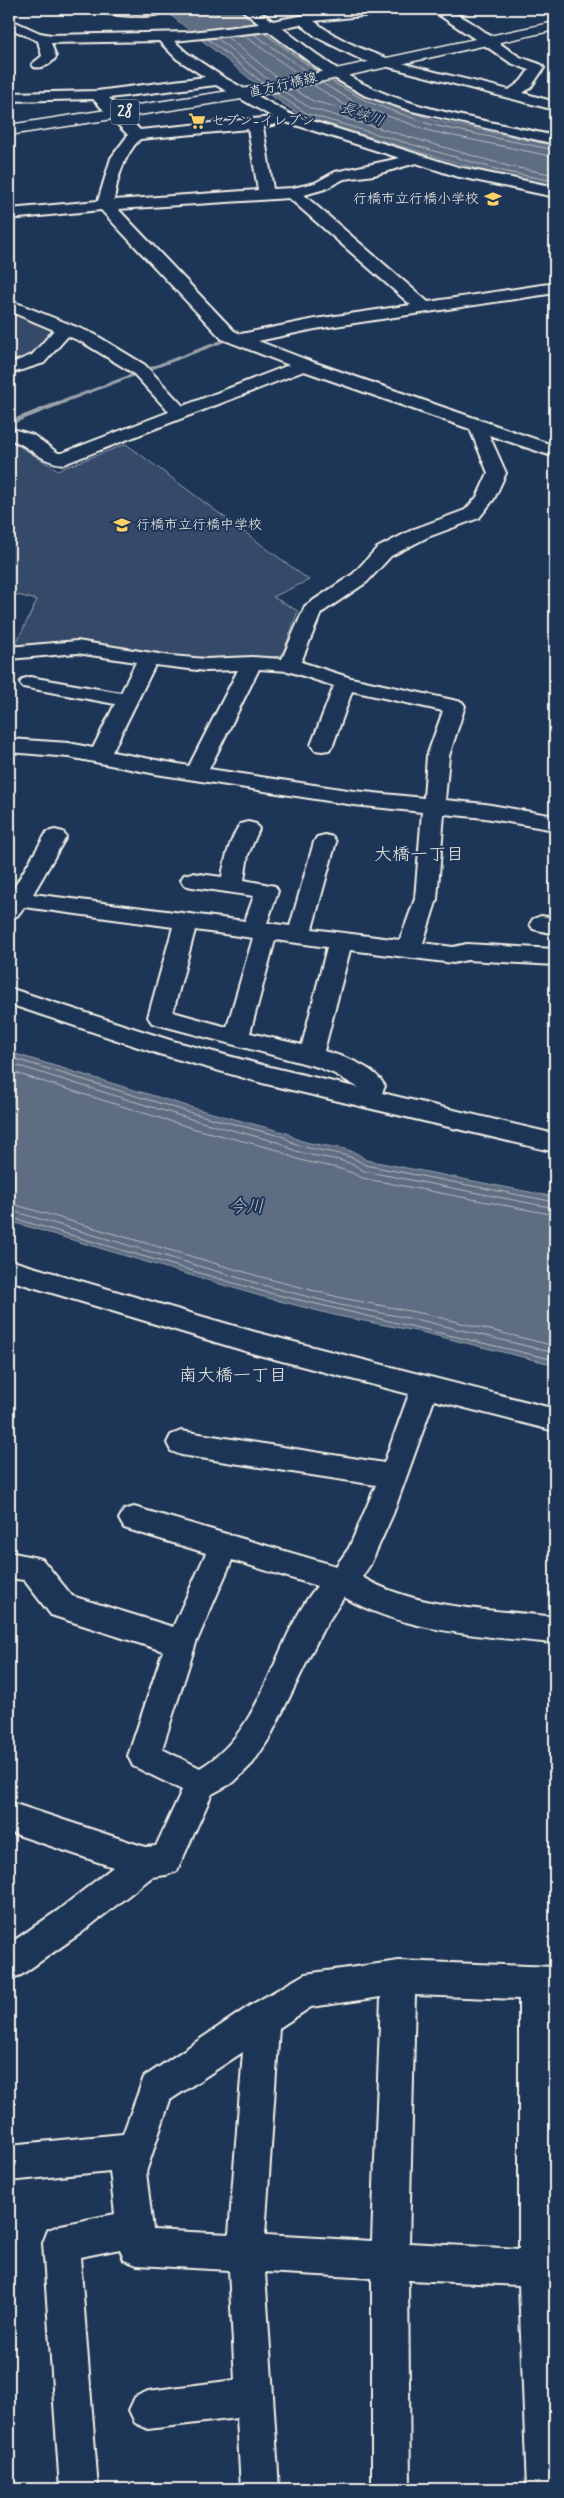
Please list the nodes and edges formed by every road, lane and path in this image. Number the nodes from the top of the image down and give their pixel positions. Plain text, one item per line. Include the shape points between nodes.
1 (106, 9) edge
2 (248, 9) edge
3 (292, 9) edge
4 (390, 9) edge
5 (437, 9) edge
6 (548, 9) edge
7 (156, 10) edge
8 (555, 13) edge
9 (305, 18) junction
10 (9, 23) edge
11 (269, 26) junction
12 (555, 26) edge
13 (189, 36) junction
14 (46, 38) junction
15 (164, 38) junction
16 (488, 41) junction
17 (387, 63) junction
18 (38, 64) dead end
19 (552, 67) dead end
20 (536, 68) junction
21 (334, 74) junction
22 (218, 80) junction
23 (247, 93) junction
24 (513, 94) junction
25 (97, 95) junction
26 (9, 97) edge
27 (555, 106) edge
28 (118, 114) junction
29 (286, 117) junction
30 (255, 124) junction
31 (9, 130) edge
32 (136, 135) junction
33 (555, 140) edge
34 (416, 158) junction
35 (555, 192) edge
36 (292, 193) junction
37 (266, 194) junction
38 (105, 206) junction
39 (9, 214) edge
40 (555, 288) edge
41 (9, 305) edge
42 (424, 307) junction
43 (65, 328) junction
44 (237, 340) junction
45 (304, 365) junction
46 (11, 369) dead end
47 (181, 414) junction
48 (479, 426) junction
49 (9, 433) edge
50 (555, 452) edge
51 (9, 653) edge
52 (148, 659) junction
53 (66, 660) dead end
54 (252, 663) junction
55 (290, 664) junction
56 (345, 683) junction
57 (127, 700) junction
58 (322, 745) dead end
59 (9, 746) edge
60 (100, 756) junction
61 (196, 773) junction
62 (434, 805) junction
63 (555, 823) edge
64 (248, 829) dead end
65 (55, 837) dead end
66 (325, 842) dead end
67 (192, 880) dead end
68 (232, 886) junction
69 (12, 903) edge
70 (186, 922) junction
71 (260, 931) junction
72 (299, 936) junction
73 (340, 942) junction
74 (409, 949) junction
75 (555, 958) edge
76 (9, 996) edge
77 (236, 1038) junction
78 (311, 1056) junction
79 (367, 1100) junction
80 (555, 1143) edge
81 (9, 1270) edge
82 (425, 1386) junction
83 (555, 1420) edge
84 (180, 1443) dead end
85 (393, 1478) junction
86 (134, 1519) dead end
87 (224, 1544) junction
88 (9, 1565) edge
89 (341, 1580) junction
90 (555, 1630) edge
91 (181, 1643) junction
92 (201, 1784) junction
93 (9, 1817) edge
94 (145, 1862) junction
95 (9, 1963) edge
96 (399, 1978) junction
97 (546, 1984) edge
98 (263, 2017) junction
99 (134, 2151) junction
100 (9, 2163) edge
101 (135, 2228) junction
102 (246, 2253) junction
103 (390, 2260) junction
104 (546, 2268) edge
105 (254, 2397) junction
106 (148, 2410) dead end
107 (79, 2489) edge
108 (260, 2489) edge
109 (391, 2489) edge
110 (546, 2489) edge

1 - 7 street
2 - 11 street
3 - 9 street
4 - 9 street
5 - 16 street
6 - 8 main road
7 - 13 street
9 - 11 street
9 - 17 street via 323,35 367,57
10 - 14 street
11 - 13 street
11 - 21 street
12 - 16 main road, 直方行橋線 / 28
13 - 15 street
14 - 15 street
14 - 18 street via 44,43 48,57
15 - 22 street via 182,56
16 - 17 main road, 直方行橋線 / 28
16 - 20 street via 516,60
17 - 21 main road, 直方行橋線 / 28
17 - 24 street
19 - 20 street
20 - 24 street via 526,84
21 - 23 main road, 直方行橋線 / 28
21 - 33 street via 369,92 416,108
22 - 23 street
22 - 25 street
23 - 28 main road, 直方行橋線 / 28
23 - 29 street
24 - 27 street
25 - 26 street
25 - 28 street
28 - 31 main road, 直方行橋線 / 28
28 - 32 street
29 - 30 street
29 - 34 street
30 - 32 street
30 - 37 street
32 - 38 street via 119,159 108,185
34 - 35 street via 474,176
34 - 36 street via 374,170 340,175 320,186
36 - 37 street
36 - 42 street
37 - 38 street
38 - 39 street via 67,206
38 - 44 street via 228,335
40 - 42 street
41 - 43 street
42 - 44 street
43 - 46 street via 38,359
43 - 47 street via 140,369
44 - 45 street
45 - 47 street
45 - 48 street
47 - 49 street via 64,460 53,458 27,439
48 - 50 street
48 - 55 street via 478,432 494,460 497,473 479,507 472,514 420,533 384,552 360,578 312,610
51 - 52 street via 76,647
52 - 54 street via 206,665
52 - 57 street
53 - 57 street via 40,685
54 - 55 street
54 - 61 street
55 - 56 street
56 - 58 street
56 - 62 street via 455,706 438,756
57 - 60 street
59 - 60 street via 47,747
60 - 61 street
61 - 62 street via 354,798
62 - 63 street
62 - 74 street via 426,898
64 - 68 street via 237,855
65 - 69 street
66 - 72 street
67 - 68 street
68 - 71 street via 267,891
69 - 70 street
70 - 71 street
70 - 77 street via 160,1017
71 - 72 street
71 - 77 street
72 - 73 street
73 - 74 street
73 - 78 street
74 - 75 street via 453,955 467,952
76 - 79 street via 168,1048
77 - 78 street
78 - 79 street via 367,1080 373,1086
79 - 80 street
81 - 82 street via 255,1343
82 - 83 street
82 - 85 street
84 - 85 street via 378,1473
85 - 89 street via 359,1558
86 - 87 street
87 - 89 street
87 - 91 street
88 - 91 street via 32,1568 62,1606
89 - 90 street via 370,1597 431,1615
89 - 92 street via 325,1599 303,1638 262,1724 216,1778
91 - 92 street via 144,1756
92 - 94 street via 166,1860
93 - 94 street
94 - 95 street via 69,1922
96 - 97 street
96 - 98 street via 305,1990
96 - 103 street
97 - 104 street
98 - 99 street via 156,2090
98 - 102 street
99 - 100 street
99 - 101 street via 128,2172
101 - 102 street via 137,2247
101 - 107 street via 61,2243
102 - 103 street
102 - 105 street
103 - 104 street
103 - 109 street
104 - 110 street
105 - 106 street
105 - 108 street

